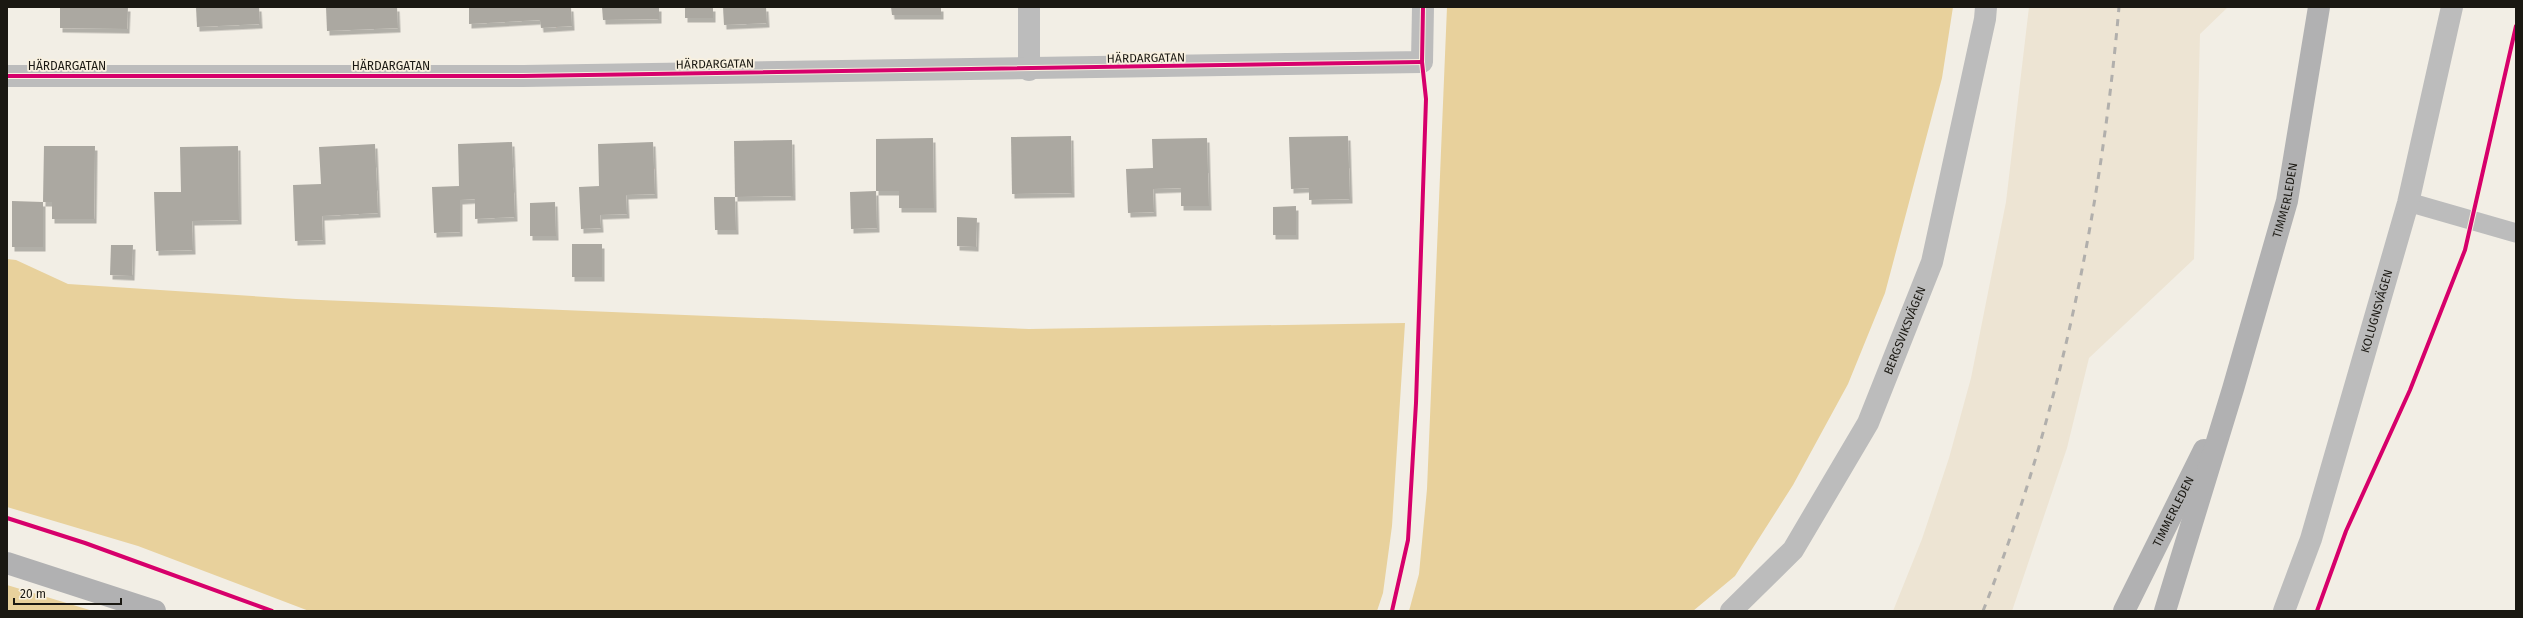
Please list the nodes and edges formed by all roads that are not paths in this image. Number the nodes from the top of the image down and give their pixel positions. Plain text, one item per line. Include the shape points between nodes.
1 (1029, 7) edge
2 (1423, 7) edge
3 (1986, 7) edge
4 (2319, 7) edge
5 (2452, 7) edge
6 (1029, 70) junction
7 (7, 76) edge
8 (2408, 202) junction
9 (2516, 233) edge
10 (2233, 390) junction
11 (7, 563) edge
12 (155, 611) edge
13 (1731, 611) edge
14 (2124, 611) edge
15 (2165, 611) edge
16 (2284, 611) edge

1 - 6 street
2 - 6 street, HÄRDARGATAN via 1422,62
3 - 13 street, BERGSVIKSVÄGEN via 1932,262 1868,422 1793,550
4 - 10 main road, TIMMERLEDEN via 2287,201
5 - 8 street, KOLUGNSVÄGEN
6 - 7 street, HÄRDARGATAN via 523,76
8 - 9 lane
8 - 16 street, KOLUGNSVÄGEN via 2311,539
10 - 14 main road, TIMMERLEDEN
10 - 15 main road, TIMMERLEDEN
11 - 12 main road

